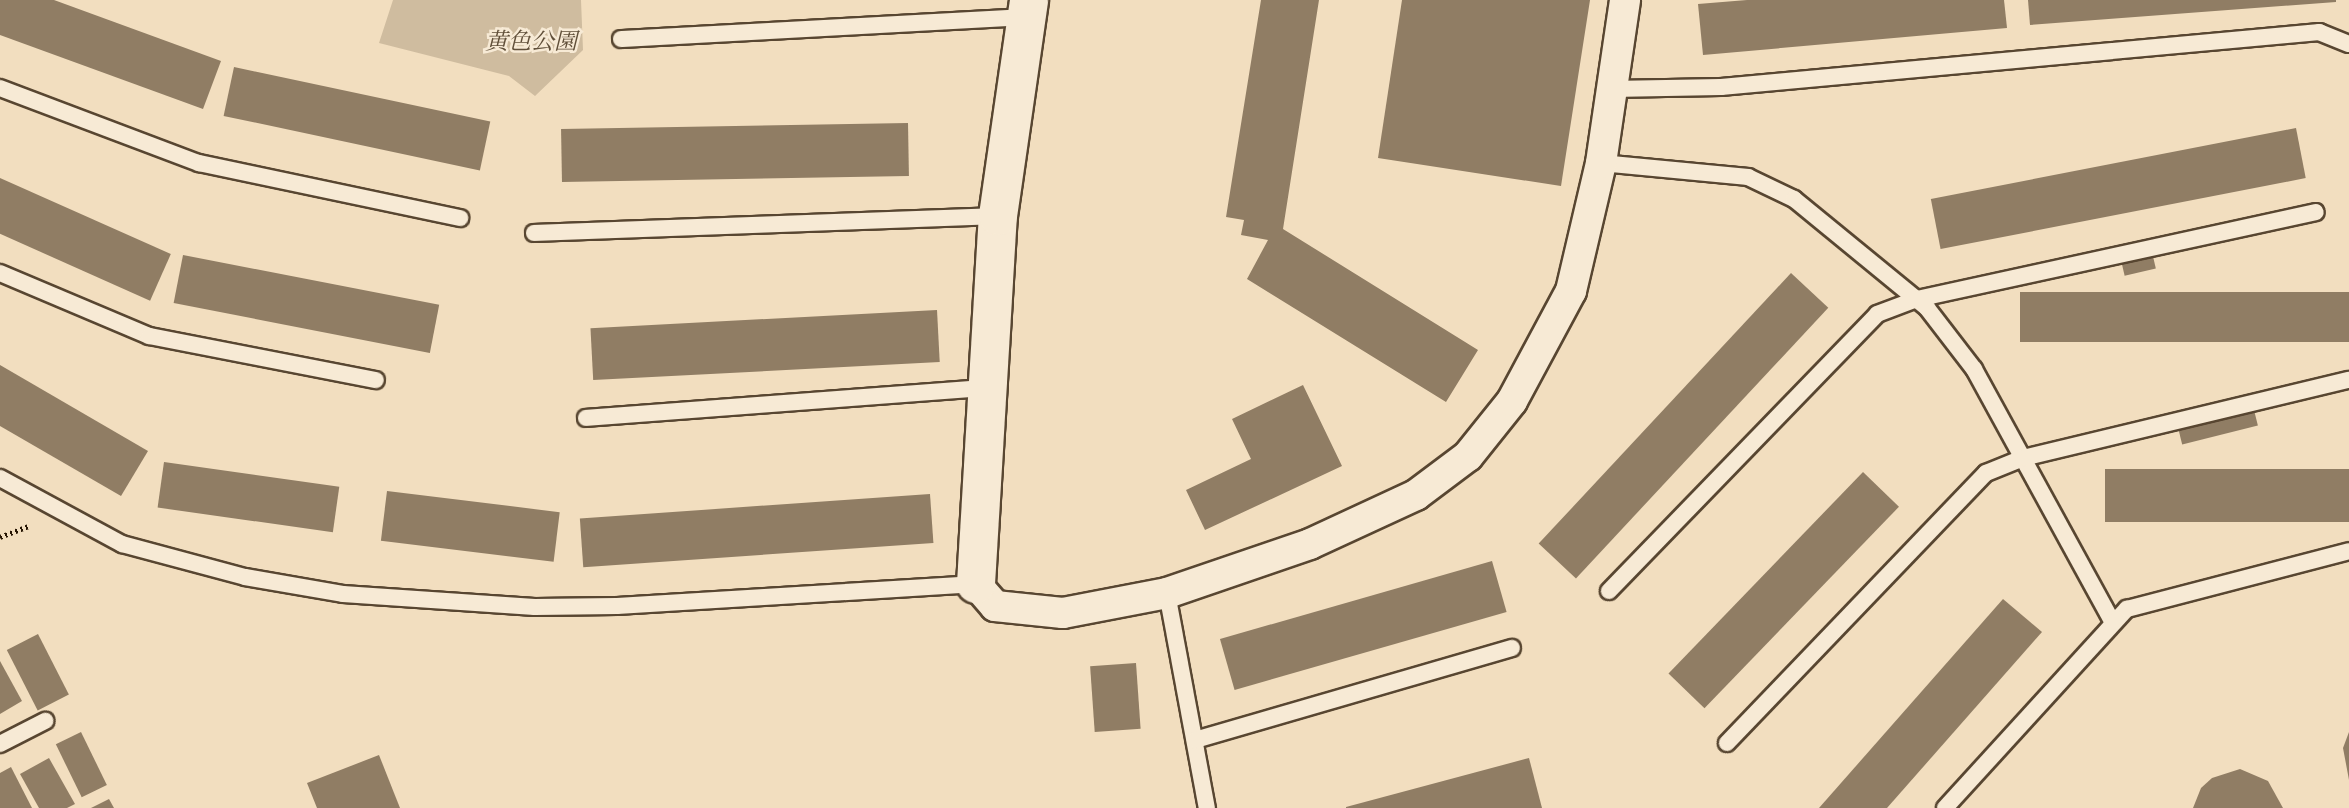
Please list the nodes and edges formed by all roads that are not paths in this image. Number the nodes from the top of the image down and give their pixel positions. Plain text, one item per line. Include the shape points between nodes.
1 (1625, 0) edge
2 (1028, 9) edge
3 (621, 39) dead end
4 (2349, 44) edge
5 (0, 88) edge
6 (1611, 89) junction
7 (1601, 163) junction
8 (2316, 212) dead end
9 (998, 216) junction
10 (460, 218) dead end
11 (534, 233) dead end
12 (0, 273) edge
13 (1917, 299) junction
14 (376, 380) dead end
15 (2349, 380) edge
16 (986, 388) junction
17 (586, 418) dead end
18 (2022, 458) junction
19 (0, 478) edge
20 (2349, 551) edge
21 (976, 584) junction
22 (1609, 591) dead end
23 (1167, 593) junction
24 (2112, 621) junction
25 (1512, 648) dead end
26 (45, 720) dead end
27 (1195, 740) junction
28 (1727, 743) dead end
29 (0, 744) edge
30 (1208, 808) edge
31 (1945, 808) edge

1 - 6 street
2 - 3 lane
2 - 9 street
4 - 6 lane via 2319,32 1721,87
5 - 10 lane via 199,163
6 - 7 street
7 - 13 lane via 1748,177 1794,199
7 - 23 street via 1571,291 1512,401 1468,456 1416,495 1322,539
8 - 13 lane
9 - 11 lane
9 - 16 street
12 - 14 lane via 149,336
13 - 18 lane via 1974,369
13 - 22 lane via 1877,314
15 - 18 lane
16 - 17 lane
16 - 21 street
18 - 24 lane
18 - 28 lane via 1986,473
19 - 21 lane via 122,544 245,577 343,594 535,607 617,606
20 - 24 lane via 2127,609
21 - 23 street via 995,606 1063,613
23 - 27 lane
24 - 31 lane
25 - 27 lane
26 - 29 lane
27 - 30 lane

